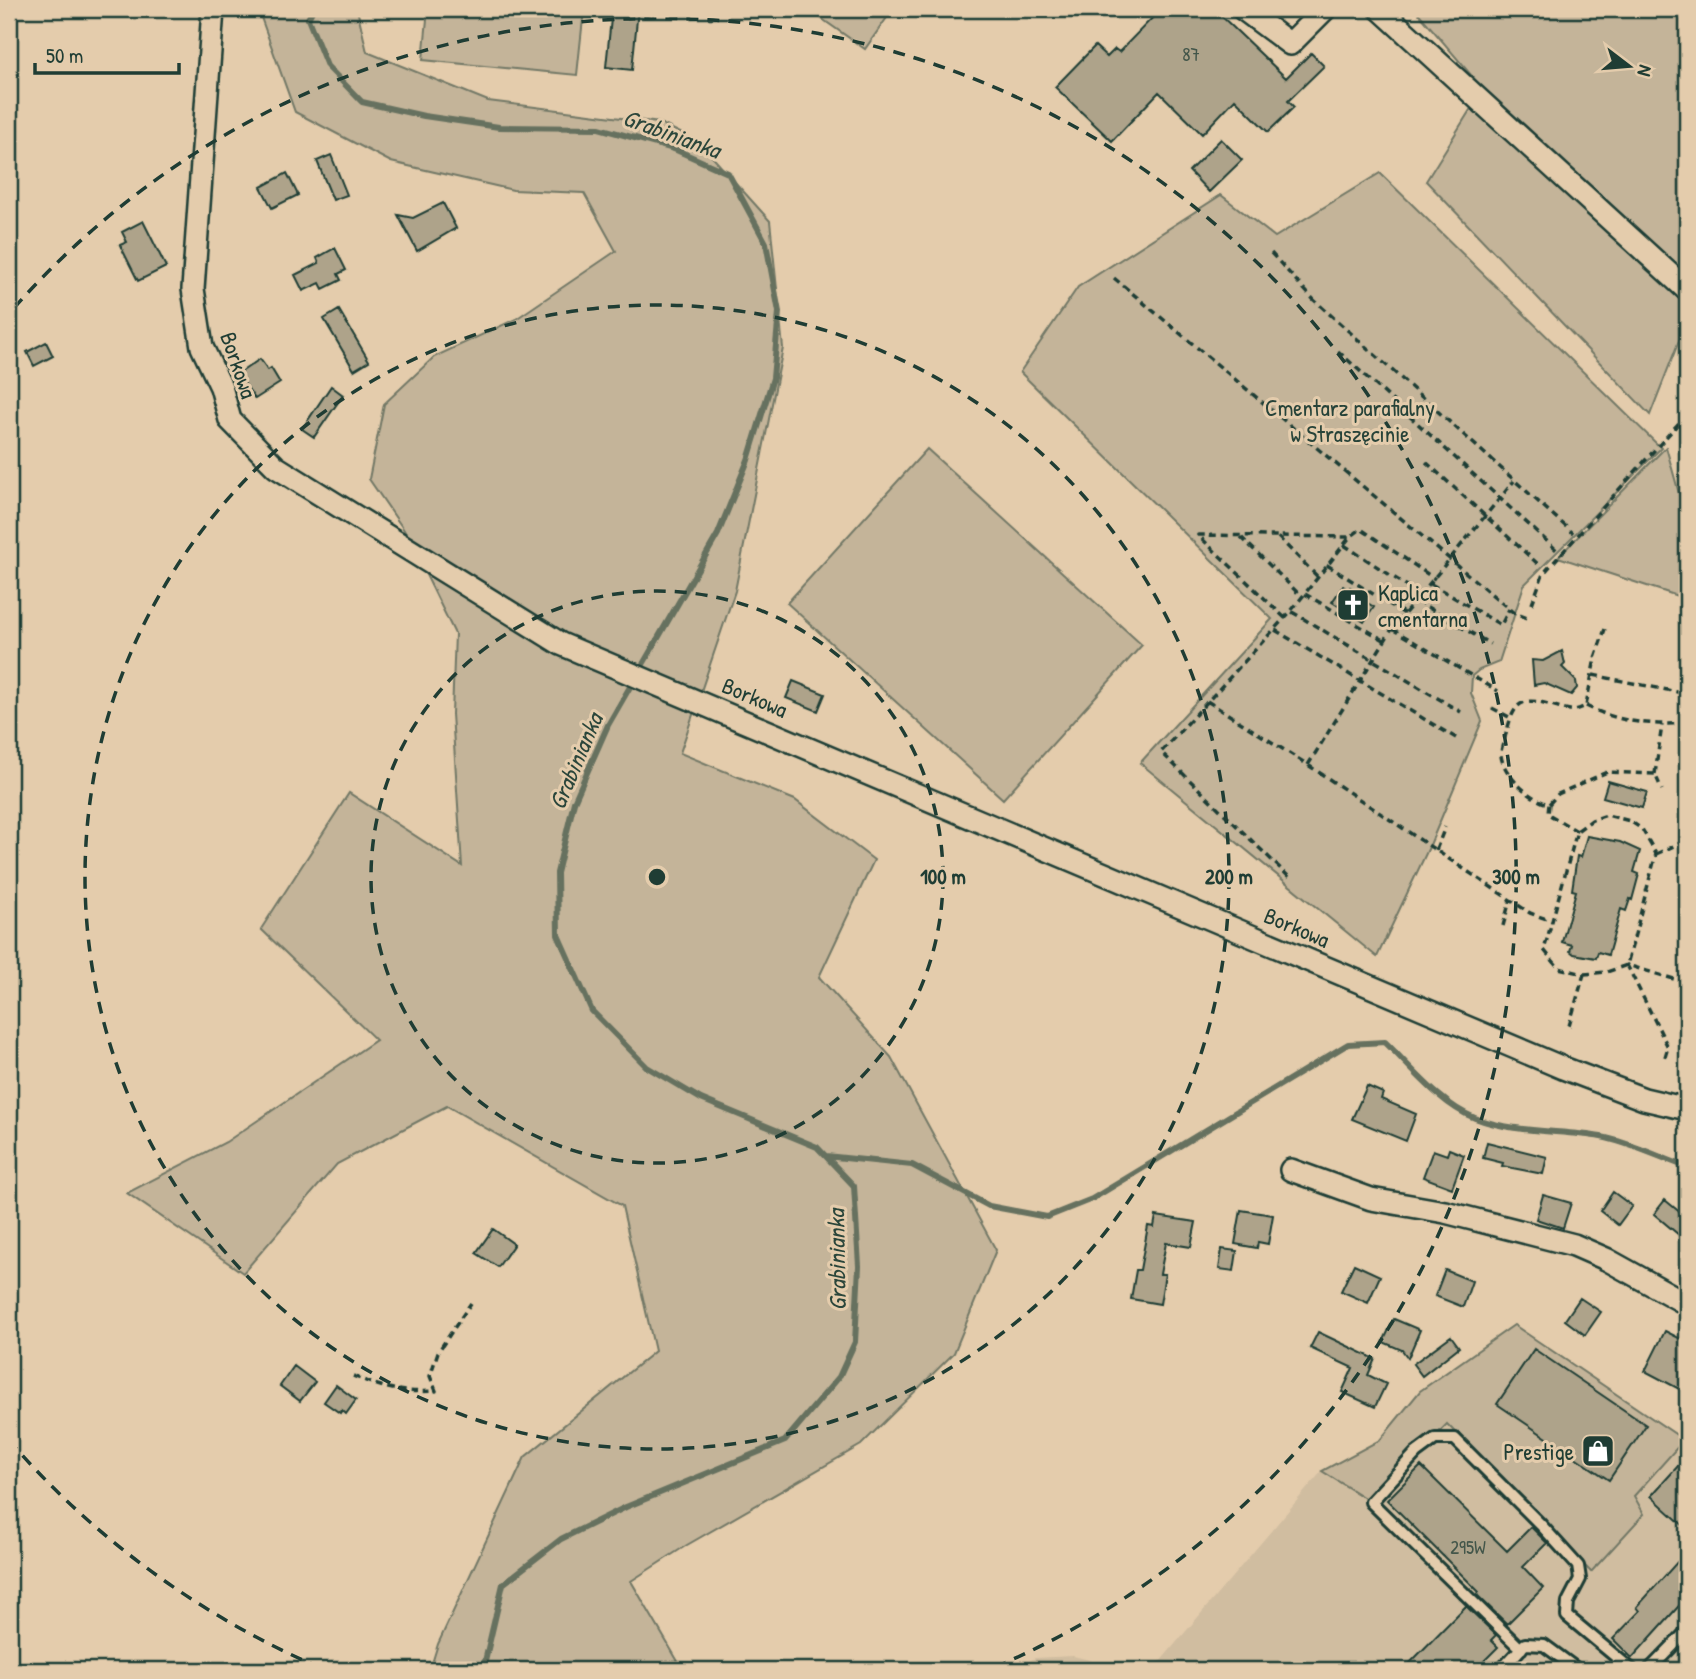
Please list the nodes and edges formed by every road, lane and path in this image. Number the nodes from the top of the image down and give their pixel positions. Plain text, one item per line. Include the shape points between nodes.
1 (213, 9) edge
2 (1243, 9) edge
3 (1325, 9) edge
4 (1380, 9) edge
5 (1271, 253) dead end
6 (1114, 278) dead end
7 (1687, 290) edge
8 (1338, 351) dead end
9 (1687, 414) edge
10 (1426, 462) dead end
11 (1514, 481) junction
12 (1500, 499) junction
13 (1486, 516) junction
14 (1573, 533) dead end
15 (1239, 535) junction
16 (1277, 535) junction
17 (1350, 537) junction
18 (1344, 545) junction
19 (1561, 554) junction
20 (1450, 561) junction
21 (1538, 564) dead end
22 (1327, 565) junction
23 (1318, 576) junction
24 (1435, 579) junction
25 (1431, 584) junction
26 (1304, 595) junction
27 (1421, 595) junction
28 (1417, 601) junction
29 (1532, 604) dead end
30 (1509, 608) junction
31 (1291, 611) junction
32 (1405, 614) junction
33 (1285, 618) junction
34 (1527, 618) dead end
35 (1392, 629) junction
36 (1605, 629) dead end
37 (1275, 630) junction
38 (1385, 641) junction
39 (1490, 644) dead end
40 (1372, 661) junction
41 (1592, 675) junction
42 (1360, 680) junction
43 (1498, 691) dead end
44 (1687, 694) edge
45 (1207, 701) junction
46 (1586, 706) junction
47 (1492, 708) dead end
48 (1461, 712) dead end
49 (1511, 718) junction
50 (1687, 723) edge
51 (1662, 725) junction
52 (1456, 738) dead end
53 (1308, 765) junction
54 (1655, 774) junction
55 (1662, 790) dead end
56 (1549, 804) junction
57 (1446, 827) dead end
58 (1577, 831) junction
59 (1687, 840) edge
60 (1436, 850) junction
61 (1656, 854) junction
62 (1289, 877) dead end
63 (1510, 900) junction
64 (1552, 922) junction
65 (1503, 926) dead end
66 (1627, 965) junction
67 (1584, 974) junction
68 (1687, 983) edge
69 (1569, 1026) dead end
70 (1665, 1057) dead end
71 (1687, 1109) edge
72 (1292, 1170) dead end
73 (471, 1303) dead end
74 (1687, 1304) edge
75 (353, 1376) dead end
76 (1687, 1631) edge
77 (1521, 1649) junction
78 (1501, 1670) edge
79 (1578, 1670) edge
80 (1632, 1670) edge
81 (1649, 1670) edge

1 - 71 street, Borkowa via 193,289 202,348 221,387 229,420 276,467 561,644 1551,1063 1644,1099
2 - 3 street via 1290,44
4 - 7 street
5 - 11 path via 1314,300
6 - 20 path
8 - 12 path
9 - 19 path
10 - 13 path
11 - 12 path
11 - 14 path
12 - 13 path
12 - 19 path
13 - 20 path
13 - 21 path
15 - 16 path
15 - 26 path
15 - 33 path via 1198,535
16 - 17 path
16 - 23 path
17 - 18 path
17 - 24 path via 1361,529
18 - 22 path
18 - 27 path
19 - 29 path via 1543,574
20 - 24 path
20 - 30 path
22 - 23 path
22 - 32 path
23 - 26 path
24 - 25 path
25 - 27 path
25 - 30 path via 1501,625
26 - 31 path
26 - 38 path
27 - 28 path
28 - 32 path
28 - 39 path
30 - 34 path
31 - 33 path
31 - 40 path
32 - 35 path
33 - 37 path
35 - 38 path
35 - 43 path
36 - 41 path
37 - 42 path
37 - 45 path
38 - 40 path
40 - 42 path
40 - 48 path
41 - 44 path
41 - 46 path
42 - 52 path
42 - 53 path
45 - 53 path
45 - 62 path via 1161,752
46 - 49 path via 1573,711 1527,702 1518,706
46 - 51 path via 1604,715
47 - 49 path
49 - 56 path via 1501,753 1504,765 1521,788 1540,803
50 - 51 path
51 - 54 path
53 - 60 path
54 - 55 path
54 - 56 path via 1606,772 1558,794
56 - 58 path via 1548,814
57 - 60 path
58 - 61 path via 1607,815 1630,821 1642,829
58 - 64 path
59 - 61 path
60 - 63 path
61 - 66 path
63 - 64 path
63 - 65 path
64 - 67 path via 1544,950 1559,968
66 - 67 path
66 - 68 path
66 - 70 path via 1668,1047
67 - 69 path
72 - 74 street via 1348,1193 1574,1245
73 - 75 path via 438,1352 430,1376 436,1391 389,1390
76 - 81 lane
77 - 78 lane
77 - 79 lane via 1525,1644 1544,1644
77 - 80 lane via 1371,1502 1435,1439 1455,1439 1578,1566 1580,1579 1568,1602 1567,1616

